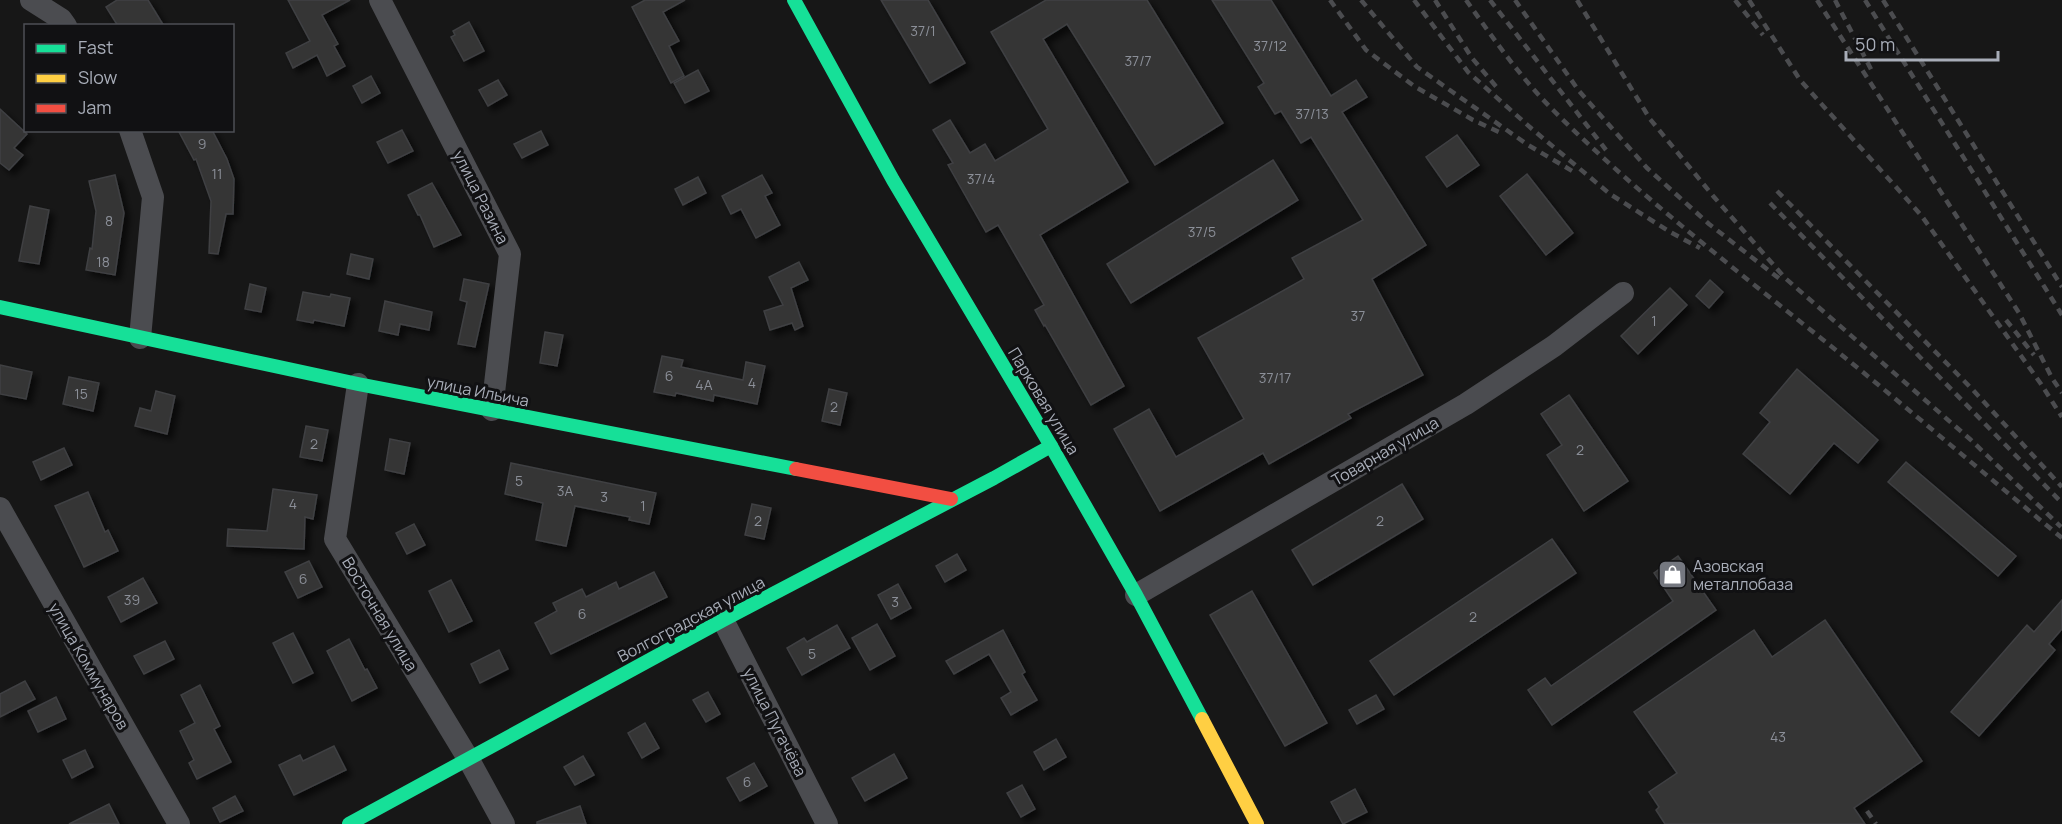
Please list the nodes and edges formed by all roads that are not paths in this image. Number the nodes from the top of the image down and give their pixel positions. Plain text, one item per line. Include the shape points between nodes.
1 (31, 0) edge
2 (380, 0) edge
3 (794, 0) edge
4 (65, 24) edge
5 (131, 132) edge
6 (1623, 293) dead end
7 (0, 307) edge
8 (140, 338) junction
9 (358, 384) junction
10 (492, 410) junction
11 (1051, 446) junction
12 (951, 499) junction
13 (0, 508) edge
14 (1136, 595) junction
15 (723, 620) junction
16 (469, 760) junction
17 (179, 824) edge
18 (349, 824) edge
19 (504, 824) edge
20 (827, 824) edge
21 (1257, 824) edge

1 - 4 street
2 - 10 street, улица Разина via 510,254
3 - 11 main road, Парковая улица via 893,180
5 - 8 street via 153,197
6 - 14 street, Товарная улица via 1554,346 1466,404
7 - 8 main road, улица Ильича
8 - 9 main road, улица Ильича
9 - 10 main road, улица Ильича
9 - 16 street, Восточная улица via 334,539
10 - 12 main road, улица Ильича
11 - 12 main road, Волгоградская улица
11 - 14 main road, Парковая улица
12 - 15 main road, Волгоградская улица
13 - 17 street, улица Коммунаров
14 - 21 main road, Парковая улица
15 - 16 main road, Волгоградская улица
15 - 20 street, улица Пугачёва
16 - 18 main road, Волгоградская улица
16 - 19 street, Восточная улица

